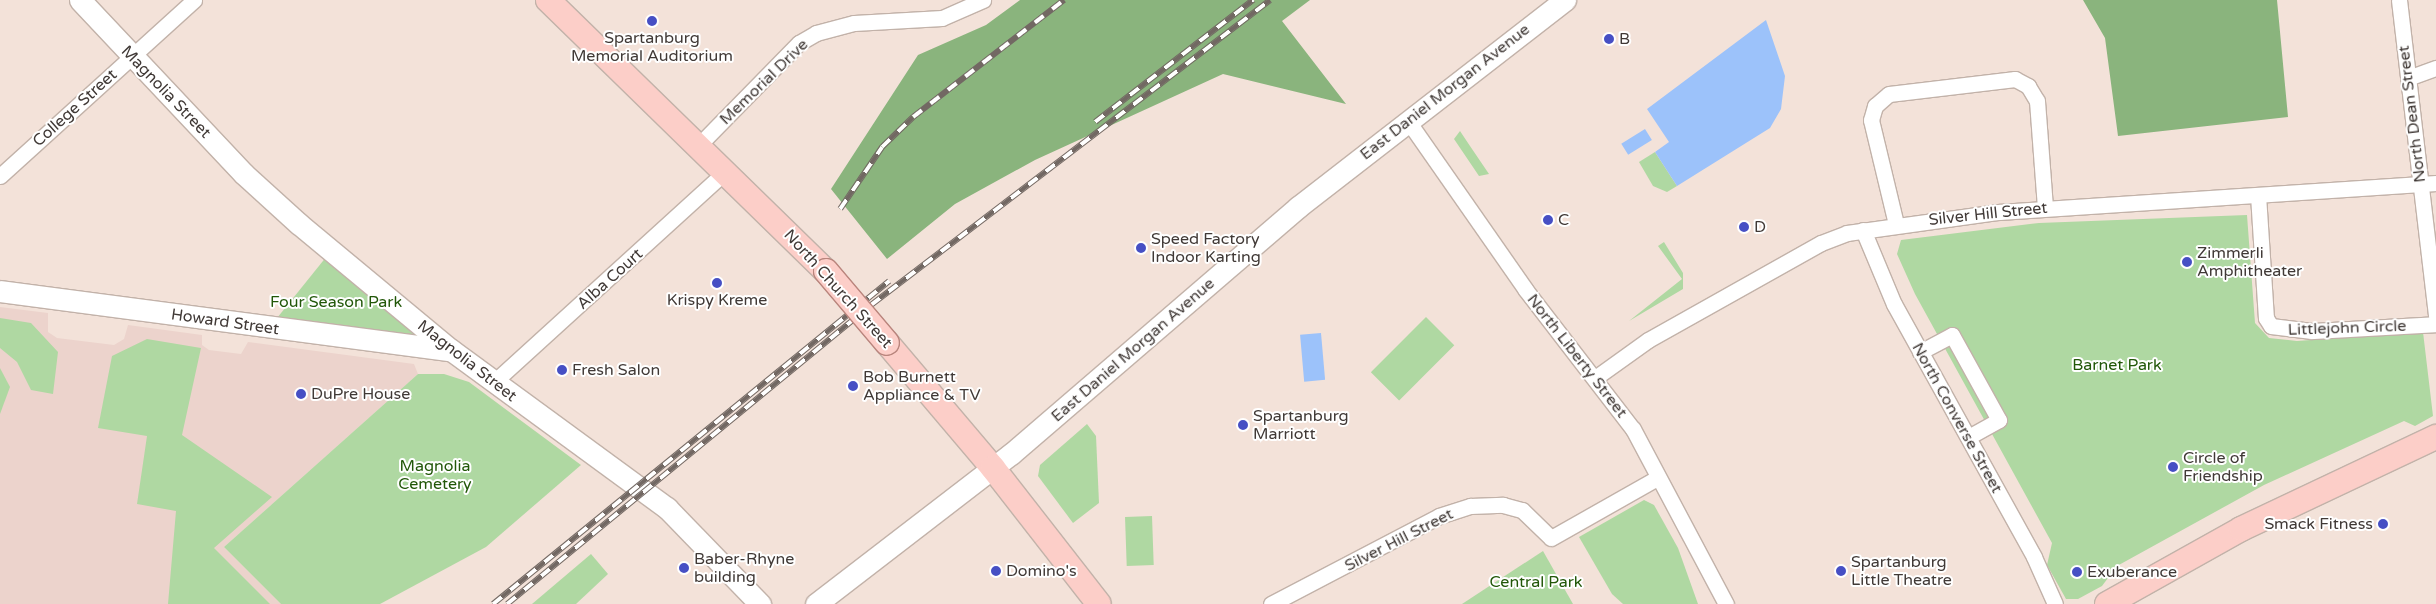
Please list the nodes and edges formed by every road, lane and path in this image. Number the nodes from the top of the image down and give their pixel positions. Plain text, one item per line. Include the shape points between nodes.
1 (80, 0) edge
2 (194, 0) edge
3 (548, 0) edge
4 (983, 0) edge
5 (1565, 0) edge
6 (2399, 0) edge
7 (132, 57) junction
8 (2436, 68) edge
9 (2408, 78) junction
10 (1408, 121) junction
11 (696, 148) junction
12 (724, 173) junction
13 (0, 176) edge
14 (2420, 184) junction
15 (2436, 184) edge
16 (2258, 195) junction
17 (2045, 208) junction
18 (1896, 224) junction
19 (1864, 230) junction
20 (0, 291) edge
21 (2436, 316) edge
22 (2436, 324) edge
23 (451, 350) junction
24 (1920, 352) junction
25 (1595, 378) junction
26 (494, 382) junction
27 (1968, 437) junction
28 (2436, 437) edge
29 (993, 468) junction
30 (1657, 478) junction
31 (1273, 603) edge
32 (760, 604) edge
33 (816, 604) edge
34 (1099, 604) edge
35 (1726, 604) edge
36 (2055, 604) edge
37 (2106, 604) edge

1 - 7 street, Magnolia Street
2 - 7 street, College Street
3 - 11 main road, North Church Street
4 - 11 street, Memorial Drive via 942,18 854,23 816,33 798,44
5 - 10 street, East Daniel Morgan Avenue
6 - 9 street, North Dean Street
7 - 13 street, College Street
7 - 23 street, Magnolia Street via 279,206
8 - 9 street
9 - 14 street, North Dean Street
10 - 25 street, North Liberty Street via 1525,289
10 - 29 street, East Daniel Morgan Avenue via 1291,213
11 - 12 main road, North Church Street
12 - 26 street, Alba Court
12 - 29 main road, North Church Street, bridge via 826,271
14 - 15 street, Silver Hill Street
14 - 16 street, Silver Hill Street
14 - 21 street, North Dean Street
16 - 17 street, Silver Hill Street
16 - 22 street, Littlejohn Circle via 2266,318 2271,326 2312,331
17 - 18 street, Silver Hill Street
17 - 18 street via 2037,101 2028,86 2015,79 1890,94 1875,106 1871,120
18 - 19 street, Silver Hill Street
19 - 24 street, North Converse Street via 1894,304
19 - 25 street, Silver Hill Street via 1821,243 1648,340
20 - 23 street, Howard Street
23 - 26 street, Magnolia Street
24 - 27 street, North Converse Street
24 - 27 street via 1952,335 1999,420
25 - 30 street, North Liberty Street via 1633,429
26 - 32 street, Magnolia Street via 671,512
27 - 36 street, North Converse Street via 2034,557
28 - 37 main road via 2241,529
29 - 33 street, East Daniel Morgan Avenue
29 - 34 main road, North Church Street
30 - 31 street, Silver Hill Street via 1551,538 1522,510 1470,506 1439,516
30 - 35 street, North Liberty Street

